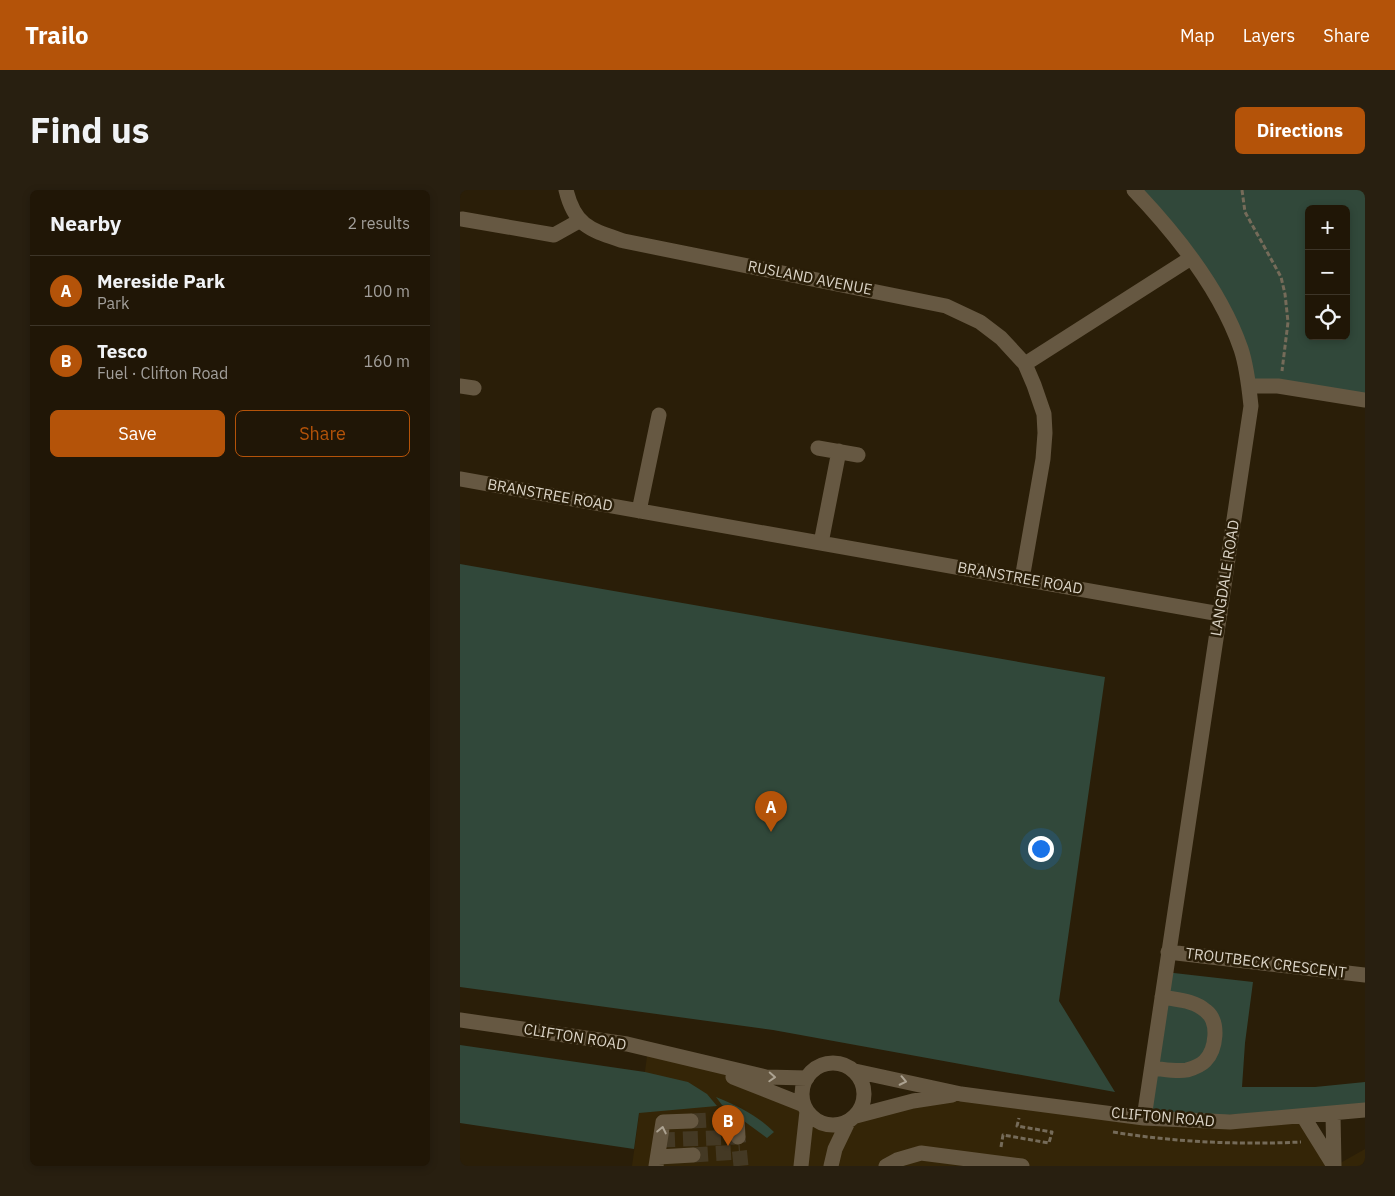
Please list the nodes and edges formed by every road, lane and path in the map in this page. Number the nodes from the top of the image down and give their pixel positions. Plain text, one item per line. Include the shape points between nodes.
1 (566, 190) edge
2 (1134, 190) edge
3 (1242, 190) edge
4 (462, 219) dead end
5 (580, 221) junction
6 (1191, 258) junction
7 (1025, 364) junction
8 (1249, 386) junction
9 (1278, 386) junction
10 (1365, 400) edge
11 (659, 415) dead end
12 (818, 448) dead end
13 (839, 451) junction
14 (858, 455) dead end
15 (460, 479) edge
16 (639, 511) junction
17 (821, 543) junction
18 (1022, 579) junction
19 (1220, 614) junction
20 (1168, 952) junction
21 (1365, 975) edge
22 (1162, 997) junction
23 (460, 1020) edge
24 (690, 1059) junction
25 (1152, 1068) junction
26 (855, 1071) junction
27 (807, 1078) junction
28 (961, 1094) junction
29 (805, 1108) junction
30 (1365, 1110) edge
31 (1333, 1114) junction
32 (1303, 1116) junction
33 (1019, 1118) dead end
34 (1144, 1118) junction
35 (727, 1119) dead end
36 (852, 1119) junction
37 (691, 1121) tunnel mouth
38 (738, 1137) tunnel mouth
39 (693, 1155) tunnel mouth
40 (657, 1161) edge
41 (998, 1162) junction
42 (801, 1166) edge
43 (831, 1166) edge
44 (886, 1166) edge
45 (1022, 1166) edge
46 (1334, 1166) edge

1 - 5 street via 570,206
2 - 6 street, LANGDALE ROAD
3 - 9 path via 1244,212 1281,277 1285,294 1288,322
4 - 5 street via 554,235
5 - 7 street, RUSLAND AVENUE via 595,231 624,241 946,306 980,322 1001,338
6 - 7 street
6 - 8 street, LANGDALE ROAD via 1227,316 1241,350
7 - 18 street, RUSLAND AVENUE via 1044,414 1045,433
8 - 9 street
8 - 19 street, LANGDALE ROAD via 1251,406
9 - 10 street
11 - 16 street
12 - 13 street
13 - 14 street
13 - 17 street
15 - 16 street, BRANSTREE ROAD
16 - 17 street, BRANSTREE ROAD
17 - 18 street, BRANSTREE ROAD
18 - 19 street, BRANSTREE ROAD
19 - 20 street, LANGDALE ROAD
20 - 21 street, TROUTBECK CRESCENT
20 - 22 street, LANGDALE ROAD
22 - 25 street, LANGDALE ROAD
22 - 25 street via 1196,1004 1208,1012 1214,1024 1214,1042 1206,1060 1194,1068
23 - 24 street, CLIFTON ROAD via 627,1044
24 -> 27 street, CLIFTON ROAD via 766,1077
24 - 29 street, CLIFTON ROAD
25 - 34 street, LANGDALE ROAD
26 - 27 street, CLIFTON ROAD via 838,1063 829,1063
26 -> 28 street, CLIFTON ROAD
26 - 36 street via 861,1079 864,1098 862,1107
27 - 29 street via 802,1095
28 - 34 street, CLIFTON ROAD
28 - 36 street, CLIFTON ROAD via 914,1101
29 - 36 street, CLIFTON ROAD via 823,1124 838,1125
29 - 42 street
30 - 31 street, CLIFTON ROAD
31 - 32 street, CLIFTON ROAD
31 - 46 street
32 - 34 street, CLIFTON ROAD via 1230,1122
32 - 46 street
33 - 41 path via 1017,1126 1052,1132 1049,1143 1003,1135
35 - 38 street via 736,1119
36 - 43 street via 835,1150
40 -> 37 street via 663,1122
39 - 40 street
41 - 44 street via 921,1153
41 - 45 street

